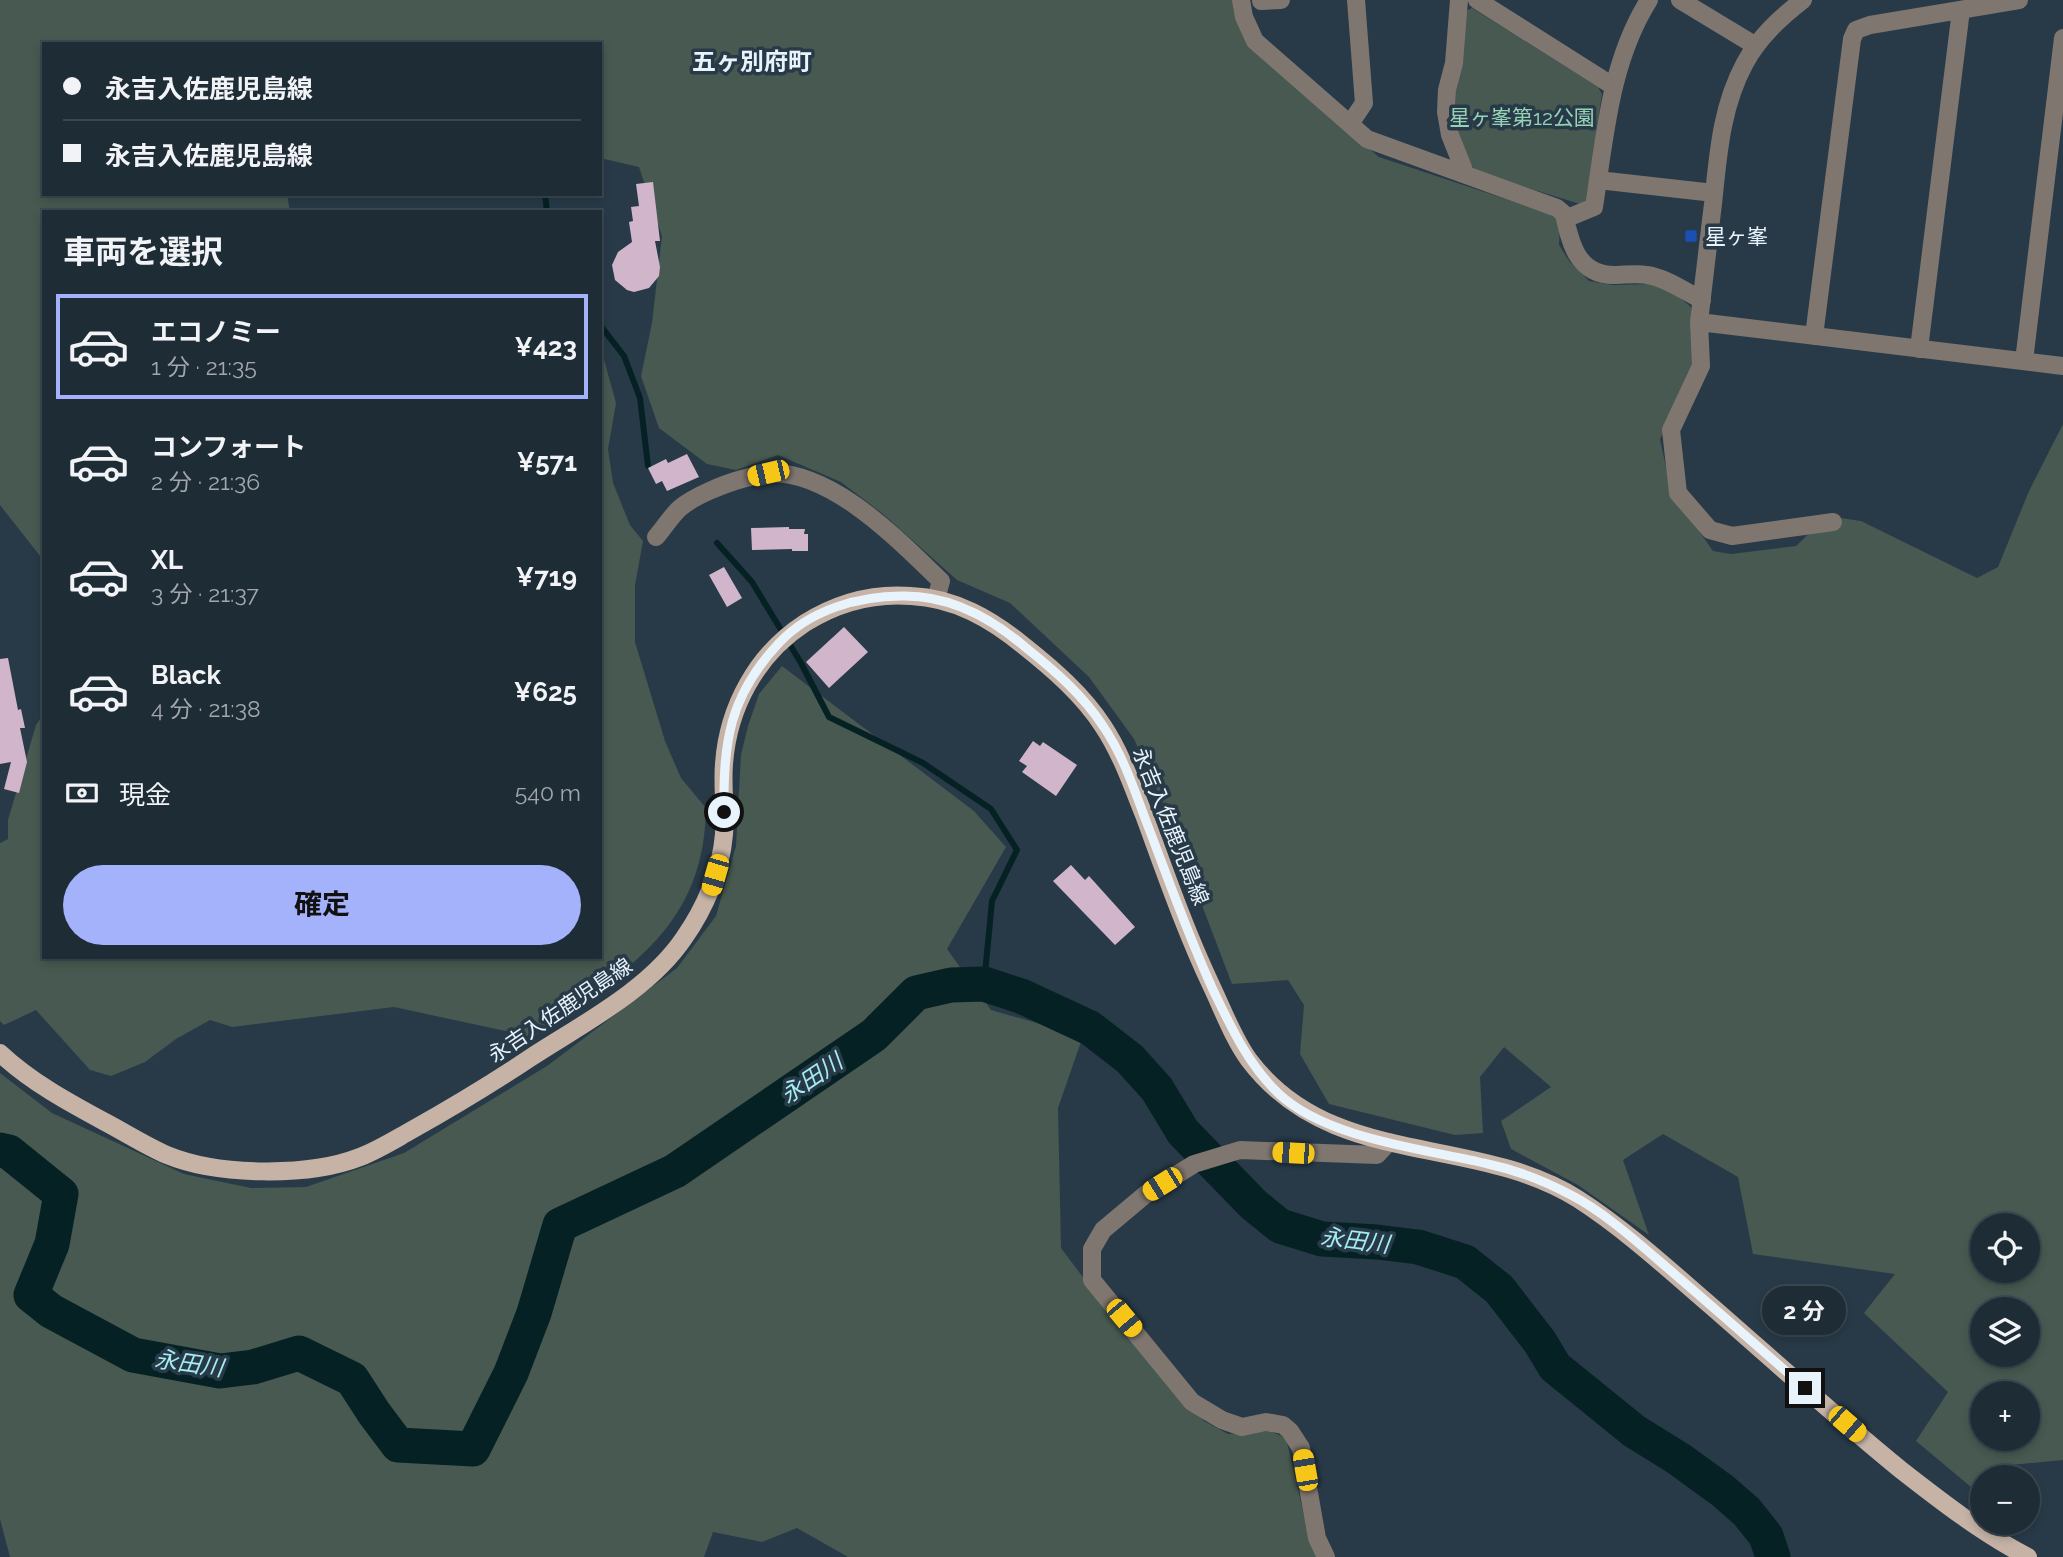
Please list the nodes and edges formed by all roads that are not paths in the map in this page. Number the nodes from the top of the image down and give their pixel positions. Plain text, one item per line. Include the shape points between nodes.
1 (1241, 0) edge
2 (1281, 0) edge
3 (1356, 0) edge
4 (1459, 0) edge
5 (1477, 0) edge
6 (1649, 0) edge
7 (1680, 0) edge
8 (1802, 0) edge
9 (2019, 0) edge
10 (1261, 1) edge
11 (1961, 10) junction
12 (2063, 38) edge
13 (1756, 46) junction
14 (1613, 86) junction
15 (1350, 124) junction
16 (1466, 175) junction
17 (1598, 180) junction
18 (1714, 193) junction
19 (1565, 219) junction
20 (1702, 300) junction
21 (1699, 322) junction
22 (1814, 336) junction
23 (1919, 349) junction
24 (2024, 361) junction
25 (2063, 366) edge
26 (1833, 522) dead end
27 (656, 537) dead end
28 (936, 599) junction
29 (0, 1053) edge
30 (1388, 1143) junction
31 (1326, 1557) edge
32 (2028, 1557) edge

1 - 15 street via 1255,41
2 - 10 street
3 - 15 street via 1364,103
4 - 16 street via 1446,111
5 - 14 street
6 - 14 street via 1636,21
7 - 13 street
8 - 13 street
9 - 11 street
11 - 22 street via 1856,30
11 - 23 street
12 - 24 street
13 - 18 street via 1734,88 1721,128
14 - 17 street
15 - 16 street via 1367,139
16 - 19 street via 1557,208
17 - 18 street
17 - 19 street via 1594,207
18 - 20 street
19 - 20 street via 1581,263 1593,271 1645,274
20 - 21 street
21 - 22 street
21 - 26 street via 1702,355 1698,376 1671,430 1678,493 1710,530 1732,536
22 - 23 street
23 - 24 street
24 - 25 street
27 - 28 street via 681,508 726,483 768,473 803,478 874,519 941,581
28 - 29 main road, 永吉入佐鹿児島線 via 881,596 842,604 782,639 755,672 736,708 723,765 720,857 710,892 685,937 637,988 475,1095 364,1156 329,1167 270,1172 190,1162 164,1154 53,1094
28 - 30 main road, 永吉入佐鹿児島線 via 965,607 1016,639 1084,700 1104,727 1125,766 1200,961 1250,1061 1299,1108 1326,1123
30 - 31 street via 1377,1155 1240,1150 1194,1164 1146,1194 1103,1230 1093,1249 1092,1280 1192,1402 1242,1427 1266,1422 1283,1425 1290,1432 1301,1448 1317,1538
30 - 32 main road, 永吉入佐鹿児島線 via 1493,1165 1573,1196 1637,1242 1960,1517

